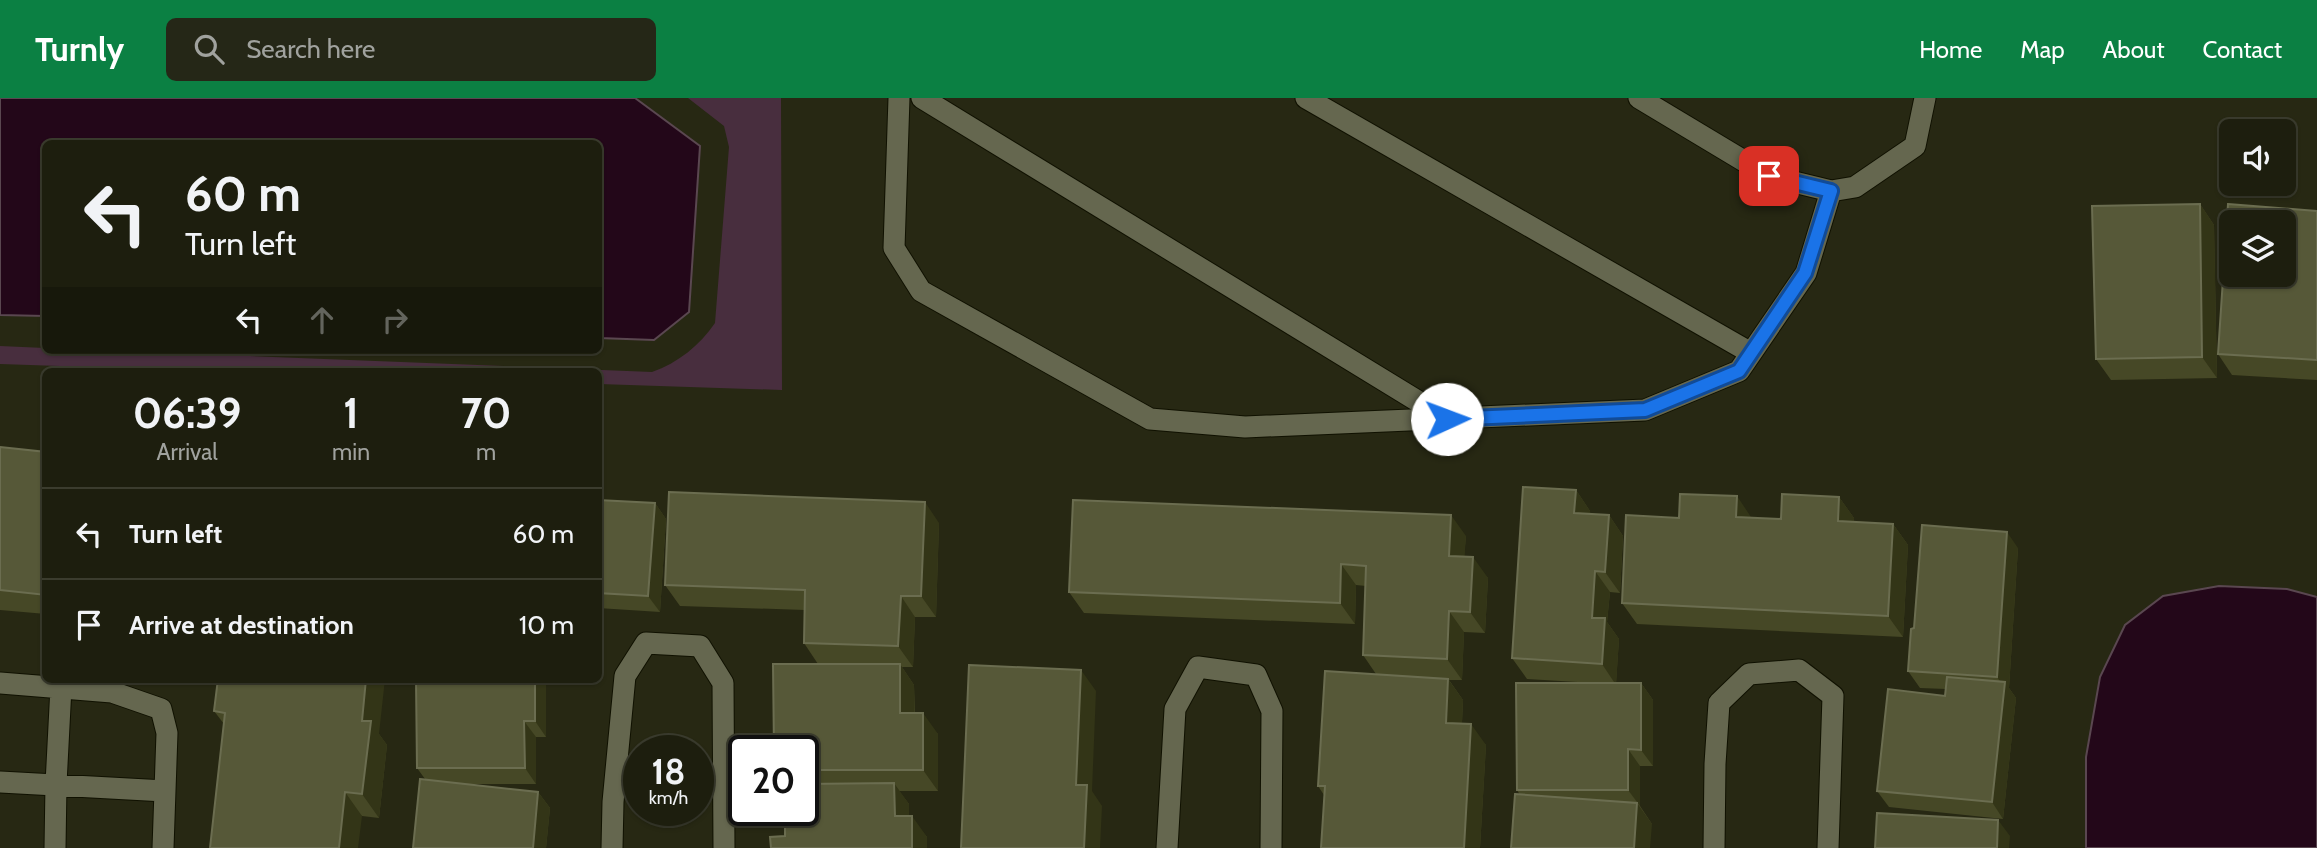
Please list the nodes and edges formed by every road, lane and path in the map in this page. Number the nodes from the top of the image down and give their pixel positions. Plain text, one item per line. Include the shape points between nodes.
1 (899, 98) edge
2 (922, 98) edge
3 (1306, 98) edge
4 (1639, 98) edge
5 (1925, 98) edge
6 (1831, 191) junction
7 (1751, 353) junction
8 (1447, 419) junction
9 (0, 683) edge
10 (61, 687) junction
11 (0, 782) edge
12 (56, 784) junction
13 (165, 791) junction
14 (55, 848) edge
15 (163, 848) edge
16 (612, 848) edge
17 (724, 848) edge
18 (1167, 848) edge
19 (1271, 848) edge
20 (1714, 848) edge
21 (1828, 848) edge

1 - 8 street via 894,248 921,291 1150,419 1245,427
2 - 8 street
3 - 7 street
4 - 6 street via 1769,176
5 - 6 street via 1915,146 1854,187
6 - 7 street via 1805,273
7 - 8 street via 1739,371 1645,410
9 - 10 street
10 - 12 street
10 - 13 street via 112,692 161,709 167,733
11 - 12 street
12 - 13 street
12 - 14 street
13 - 15 street
16 - 17 street via 625,676 646,643 700,646 723,683
18 - 19 street via 1175,709 1198,667 1256,675 1272,711
20 - 21 street via 1719,703 1749,674 1799,670 1833,696

